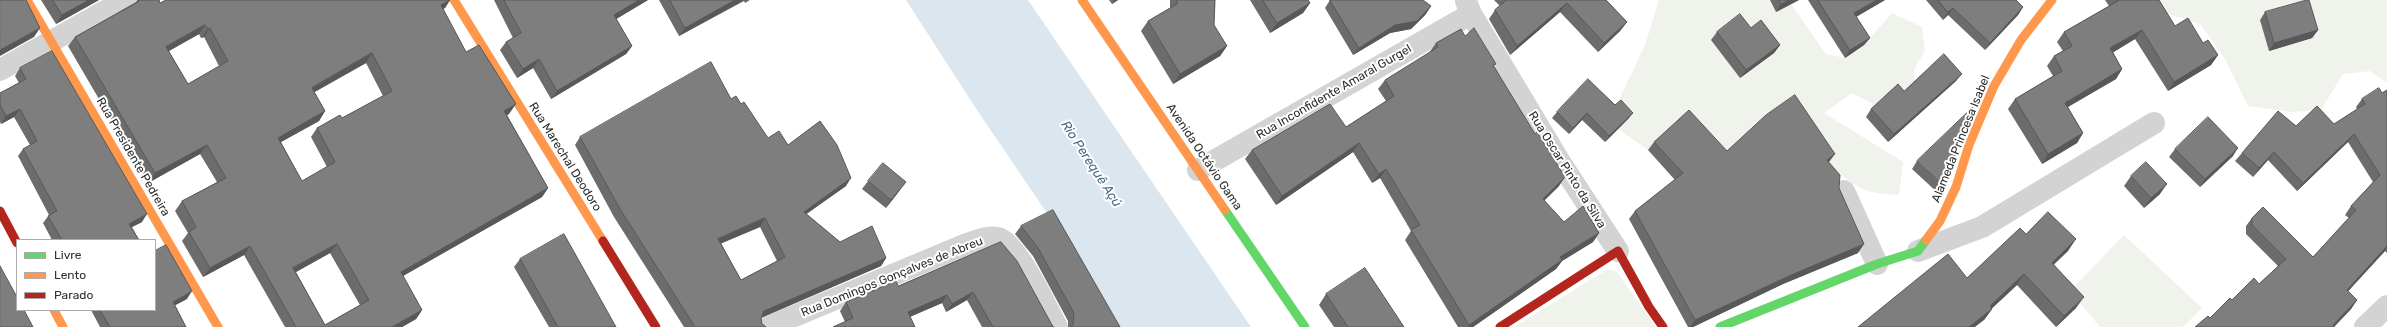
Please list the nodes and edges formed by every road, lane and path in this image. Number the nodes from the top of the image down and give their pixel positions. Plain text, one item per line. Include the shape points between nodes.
1 (27, 0) edge
2 (125, 0) edge
3 (454, 0) edge
4 (1082, 0) edge
5 (2052, 0) edge
6 (1468, 7) edge
7 (51, 41) junction
8 (0, 70) edge
9 (2154, 123) dead end
10 (1198, 170) junction
11 (1844, 191) dead end
12 (0, 211) edge
13 (16, 240) edge
14 (1618, 251) junction
15 (1918, 251) junction
16 (1877, 264) junction
17 (55, 311) edge
18 (2385, 312) edge
19 (63, 327) edge
20 (218, 327) edge
21 (656, 327) edge
22 (768, 327) edge
23 (1057, 327) edge
24 (1305, 327) edge
25 (1500, 327) edge
26 (1663, 327) edge
27 (1720, 327) edge
28 (2365, 327) edge

1 - 7 street, Rua Presidente Pedreira
2 - 7 street
3 - 21 street, Rua Marechal Deodoro
4 - 10 street, Avenida Octávio Gama
5 - 15 street, Alameda Princesa Isabel via 2021,40 1994,86 1968,145 1956,187 1940,221
6 - 10 street, Rua Inconfidente Amaral Gurgel
6 - 14 street, Rua Oscar Pinto da Silva via 1558,159
7 - 8 street
7 - 20 street, Rua Presidente Pedreira
9 - 15 street via 1982,227
10 - 24 street, Avenida Octávio Gama
11 - 16 street
12 - 13 street
14 - 25 street
14 - 26 street, Rua Oscar Pinto da Silva
15 - 16 street
16 - 27 street
17 - 19 street
18 - 28 street
22 - 23 street, Rua Domingos Gonçalves de Abreu via 985,238 998,238 1014,250

